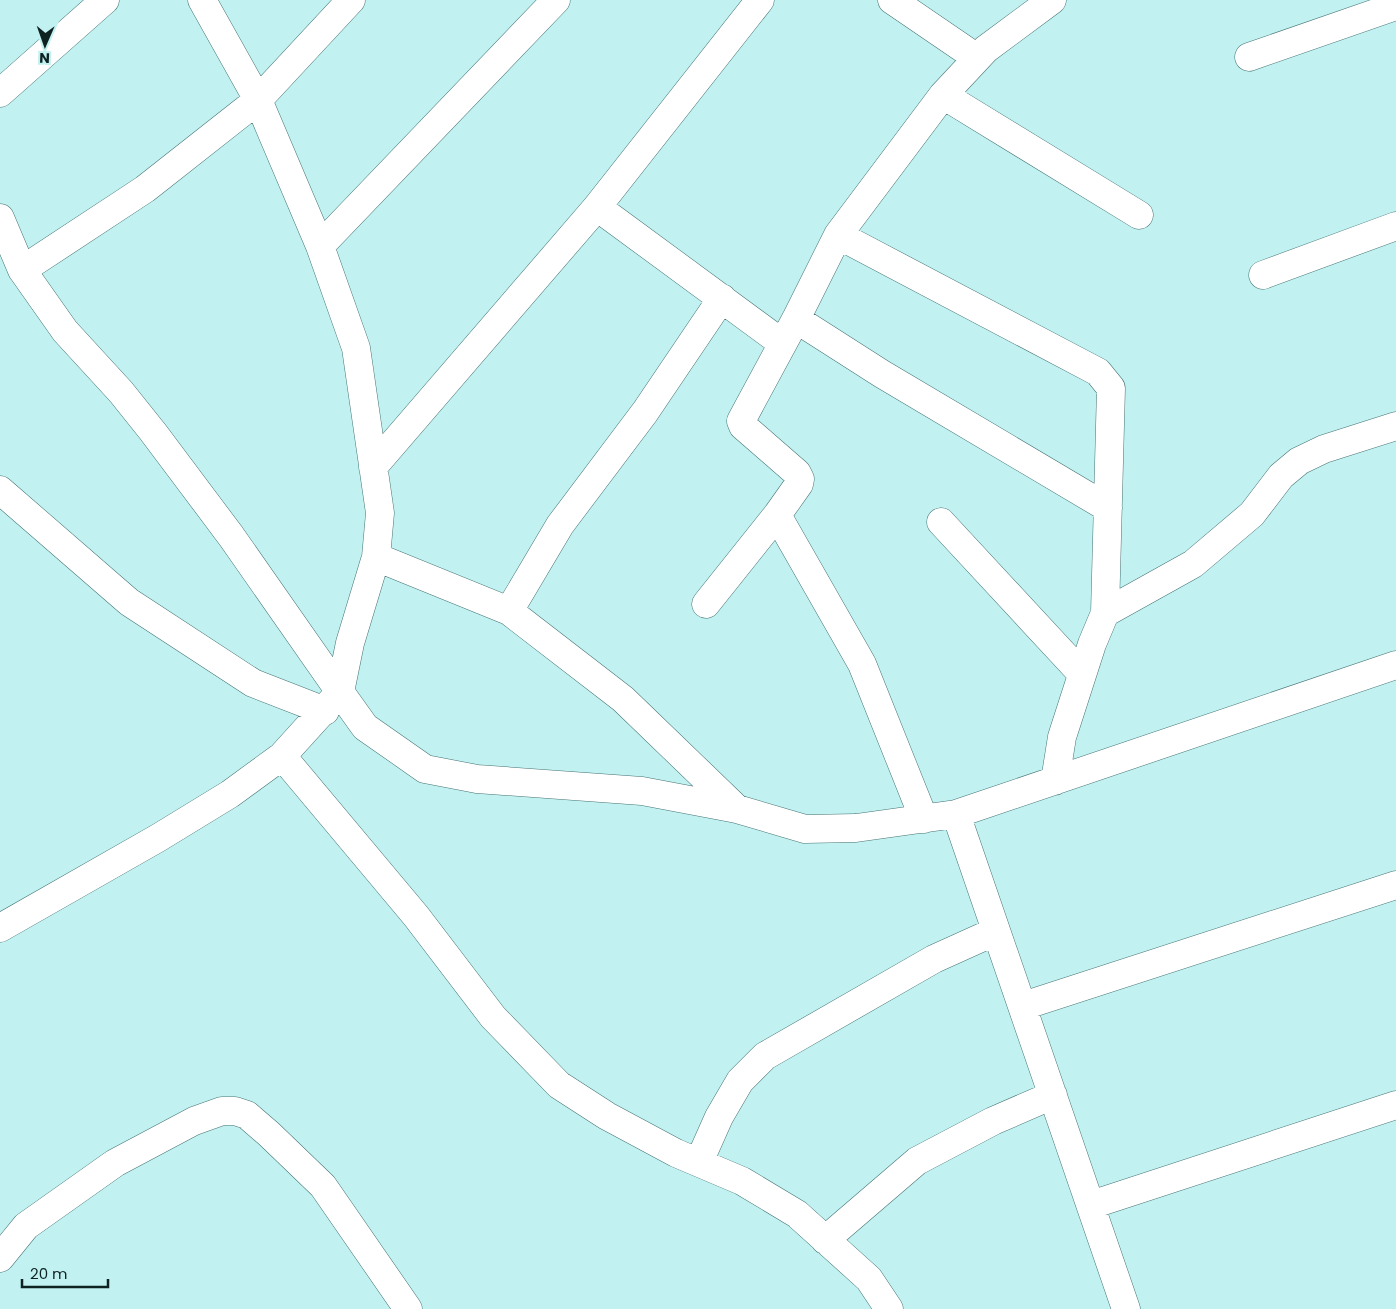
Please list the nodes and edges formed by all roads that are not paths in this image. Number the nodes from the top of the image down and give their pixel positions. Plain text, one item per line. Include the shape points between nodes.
1 (105, 0) edge
2 (202, 0) edge
3 (351, 0) edge
4 (556, 0) edge
5 (760, 0) edge
6 (892, 0) edge
7 (1052, 0) edge
8 (1396, 6) edge
9 (1249, 57) dead end
10 (977, 58) junction
11 (0, 93) edge
12 (942, 95) junction
13 (258, 100) junction
14 (598, 208) junction
15 (1139, 216) dead end
16 (0, 218) edge
17 (1396, 226) edge
18 (838, 235) junction
19 (320, 246) junction
20 (22, 270) junction
21 (1263, 275) dead end
22 (722, 298) junction
23 (796, 319) junction
24 (782, 343) junction
25 (1396, 426) edge
26 (373, 467) junction
27 (0, 490) edge
28 (1108, 508) junction
29 (777, 514) junction
30 (942, 522) dead end
31 (376, 557) junction
32 (706, 604) dead end
33 (508, 611) junction
34 (1105, 613) junction
35 (1396, 665) edge
36 (1082, 674) junction
37 (333, 702) junction
38 (282, 756) junction
39 (1054, 781) junction
40 (737, 809) junction
41 (956, 814) junction
42 (924, 818) junction
43 (1396, 885) edge
44 (0, 928) edge
45 (996, 930) junction
46 (1023, 1006) junction
47 (1053, 1095) junction
48 (1396, 1105) edge
49 (699, 1162) junction
50 (1090, 1205) junction
51 (825, 1240) junction
52 (0, 1258) edge
53 (408, 1309) edge
54 (889, 1309) edge
55 (1126, 1309) edge

1 - 11 street
2 - 13 street
3 - 13 street
4 - 19 street
5 - 14 street
6 - 10 street
7 - 10 street
8 - 9 street
10 - 12 street
12 - 15 street
12 - 18 street
13 - 19 street
13 - 20 street via 145,189
14 - 22 street
14 - 26 street
16 - 20 street
17 - 21 street
18 - 23 street
18 - 28 street via 1098,372 1111,388
19 - 26 street via 356,348
20 - 37 street via 65,331 121,392 231,536
22 - 24 street
22 - 33 street via 645,412 560,525
23 - 24 street
23 - 28 street
24 - 29 street via 741,421 800,479
25 - 34 street via 1324,449 1299,461 1282,476 1252,514 1193,564
26 - 31 street via 380,512
27 - 37 street via 129,602 254,683
28 - 34 street
29 - 32 street
29 - 42 street via 862,664
30 - 36 street
31 - 33 street
31 - 37 street
33 - 40 street via 623,698
34 - 36 street
35 - 39 street
36 - 39 street via 1062,737
37 - 38 street
37 - 40 street via 425,769 478,779 642,791
38 - 44 street via 230,794 158,838
38 - 49 street via 409,908 493,1017 558,1085 607,1116
39 - 41 street
40 - 42 street via 805,829 856,828
41 - 42 street
41 - 45 street
43 - 46 street
45 - 46 street
45 - 49 street via 934,959 765,1056 740,1080 718,1117
46 - 47 street
47 - 50 street
47 - 51 street via 993,1121 917,1161
48 - 50 street
49 - 51 street via 742,1180 798,1214
50 - 55 street
51 - 54 street via 868,1279
52 - 53 street via 26,1226 115,1163 194,1121 222,1111 235,1111 247,1115 323,1186

